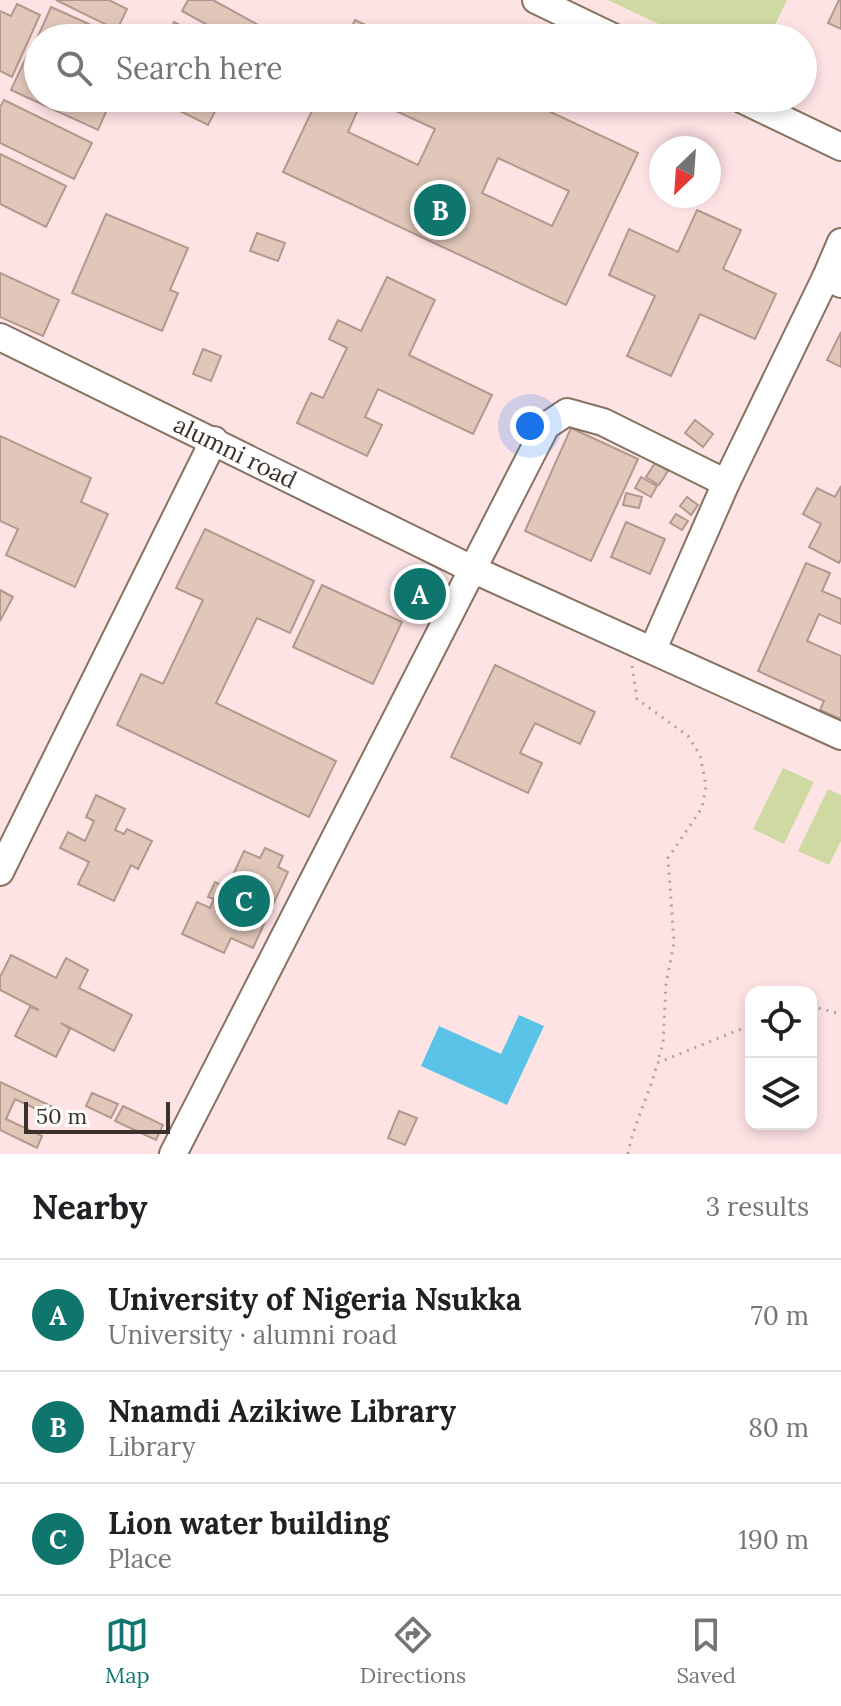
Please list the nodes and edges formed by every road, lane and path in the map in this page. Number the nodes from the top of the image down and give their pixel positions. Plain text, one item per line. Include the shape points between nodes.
1 (536, 0) edge
2 (586, 24) edge
3 (768, 112) edge
4 (841, 147) edge
5 (841, 242) edge
6 (834, 281) edge
7 (0, 337) edge
8 (214, 440) junction
9 (726, 483) junction
10 (472, 569) junction
11 (647, 647) junction
12 (841, 736) edge
13 (0, 872) edge
14 (817, 1008) edge
15 (841, 1014) edge
16 (745, 1027) edge
17 (657, 1063) junction
18 (173, 1154) edge
19 (628, 1154) edge

1 - 2 street
3 - 4 street
5 - 6 street
6 - 9 street
7 - 8 street, alumni road
8 - 10 street, alumni road
8 - 13 street
9 - 10 street via 603,422 567,412 546,426
9 - 11 street
10 - 11 street, alumni road
10 - 18 street
11 - 12 street, alumni road
11 - 17 path via 632,666 637,699 688,736 700,755 706,786 702,808 668,858 674,943
14 - 15 path
16 - 17 path
17 - 19 path via 637,1112

